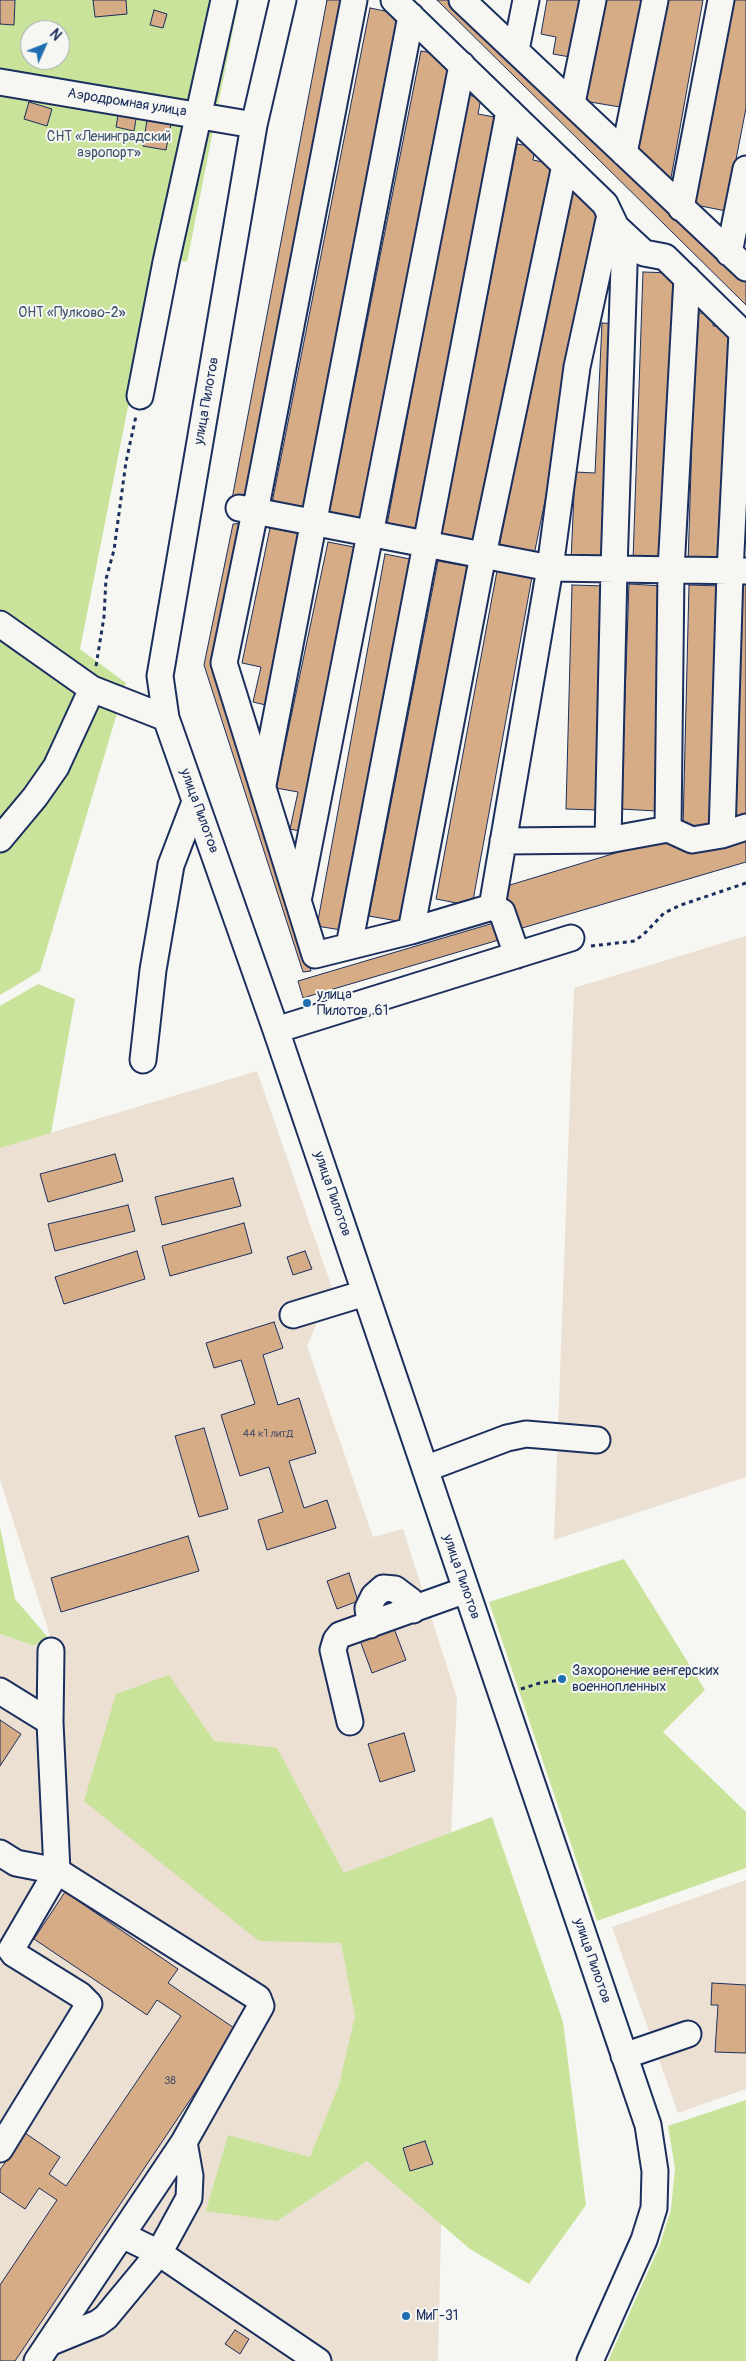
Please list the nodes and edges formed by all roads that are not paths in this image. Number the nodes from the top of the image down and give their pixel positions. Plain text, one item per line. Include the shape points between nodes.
1 (224, 0) edge
2 (282, 0) edge
3 (354, 0) edge
4 (526, 0) edge
5 (593, 0) edge
6 (655, 0) edge
7 (721, 0) edge
8 (466, 1) edge
9 (402, 8) edge
10 (516, 50) junction
11 (462, 65) junction
12 (0, 82) edge
13 (572, 103) junction
14 (509, 111) junction
15 (199, 115) junction
16 (254, 125) junction
17 (624, 153) junction
18 (565, 165) junction
19 (746, 169) edge
20 (681, 208) junction
21 (610, 215) junction
22 (625, 236) junction
23 (737, 260) edge
24 (687, 278) junction
25 (744, 334) edge
26 (140, 396) road end
27 (247, 510) junction
28 (312, 523) junction
29 (369, 534) junction
30 (425, 544) junction
31 (483, 555) junction
32 (550, 568) junction
33 (614, 569) junction
34 (671, 570) junction
35 (738, 572) edge
36 (0, 624) edge
37 (92, 689) junction
38 (166, 718) junction
39 (263, 787) junction
40 (195, 802) junction
41 (746, 827) edge
42 (668, 829) junction
43 (722, 835) junction
44 (0, 839) edge
45 (608, 840) junction
46 (503, 841) junction
47 (298, 898) junction
48 (492, 907) junction
49 (412, 931) junction
50 (571, 938) road end
51 (349, 946) junction
52 (517, 955) junction
53 (276, 1030) junction
54 (143, 1060) dead end
55 (366, 1294) junction
56 (294, 1315) dead end
57 (597, 1440) dead end
58 (425, 1469) junction
59 (466, 1590) junction
60 (51, 1651) dead end
61 (0, 1692) edge
62 (50, 1722) junction
63 (350, 1722) dead end
64 (0, 1854) edge
65 (57, 1871) junction
66 (688, 2034) dead end
67 (624, 2056) junction
68 (184, 2142) junction
69 (0, 2149) edge
70 (122, 2235) junction
71 (158, 2253) junction
72 (43, 2352) edge
73 (318, 2361) edge
74 (590, 2361) edge

1 - 15 street
2 - 16 street, улица Пилотов
3 - 27 street
4 - 10 street
5 - 13 street
6 - 17 street
7 - 20 street
8 - 10 street
9 - 11 street
9 - 28 street
10 - 13 street
11 - 14 street
11 - 29 street
12 - 15 street, Аэродромная улица
13 - 17 street
14 - 18 street
14 - 30 street
15 - 16 street, Аэродромная улица
15 - 26 street
16 - 38 street, улица Пилотов via 160,676
17 - 20 street
18 - 21 street via 605,204
18 - 31 street
19 - 23 street
20 - 23 street
21 - 22 street via 616,228
21 - 32 street via 577,367
22 - 24 street via 644,253 664,257
22 - 33 street
24 - 25 street
24 - 34 street
25 - 35 street
27 - 28 street
27 - 39 street via 224,663
28 - 29 street
28 - 39 street
29 - 30 street
29 - 47 street
30 - 31 street
30 - 51 street
31 - 32 street
31 - 49 street
32 - 33 street
32 - 46 street
33 - 34 street
33 - 45 street
34 - 35 street
34 - 42 street
35 - 43 street
36 - 37 street
37 - 38 street
37 - 44 street via 56,766
38 - 40 street, улица Пилотов
39 - 47 street
40 - 53 street, улица Пилотов
40 - 54 street via 171,866 153,970
41 - 43 street
42 - 43 street via 692,840
42 - 45 street
45 - 46 street
46 - 48 street
47 - 51 street via 315,955
48 - 49 street
48 - 52 street via 502,912
49 - 51 street
50 - 52 street
52 - 53 street
53 - 55 street, улица Пилотов
55 - 56 street
55 - 58 street, улица Пилотов
57 - 58 street via 526,1434
58 - 59 street, улица Пилотов
59 - 63 street via 340,1635 333,1650
59 - 67 street, улица Пилотов
60 - 62 street
61 - 62 street
62 - 65 street
64 - 65 street via 16,1863
65 - 68 street via 260,2000 260,2009
65 - 69 street via 11,1950 80,1995 88,2002 89,2008
66 - 67 street
67 - 74 street, улица Пилотов via 648,2124 655,2171 654,2208 644,2240
68 - 70 street
68 - 71 street via 190,2176 189,2198
70 - 71 street
70 - 72 street
71 - 72 street via 106,2317
71 - 73 street

